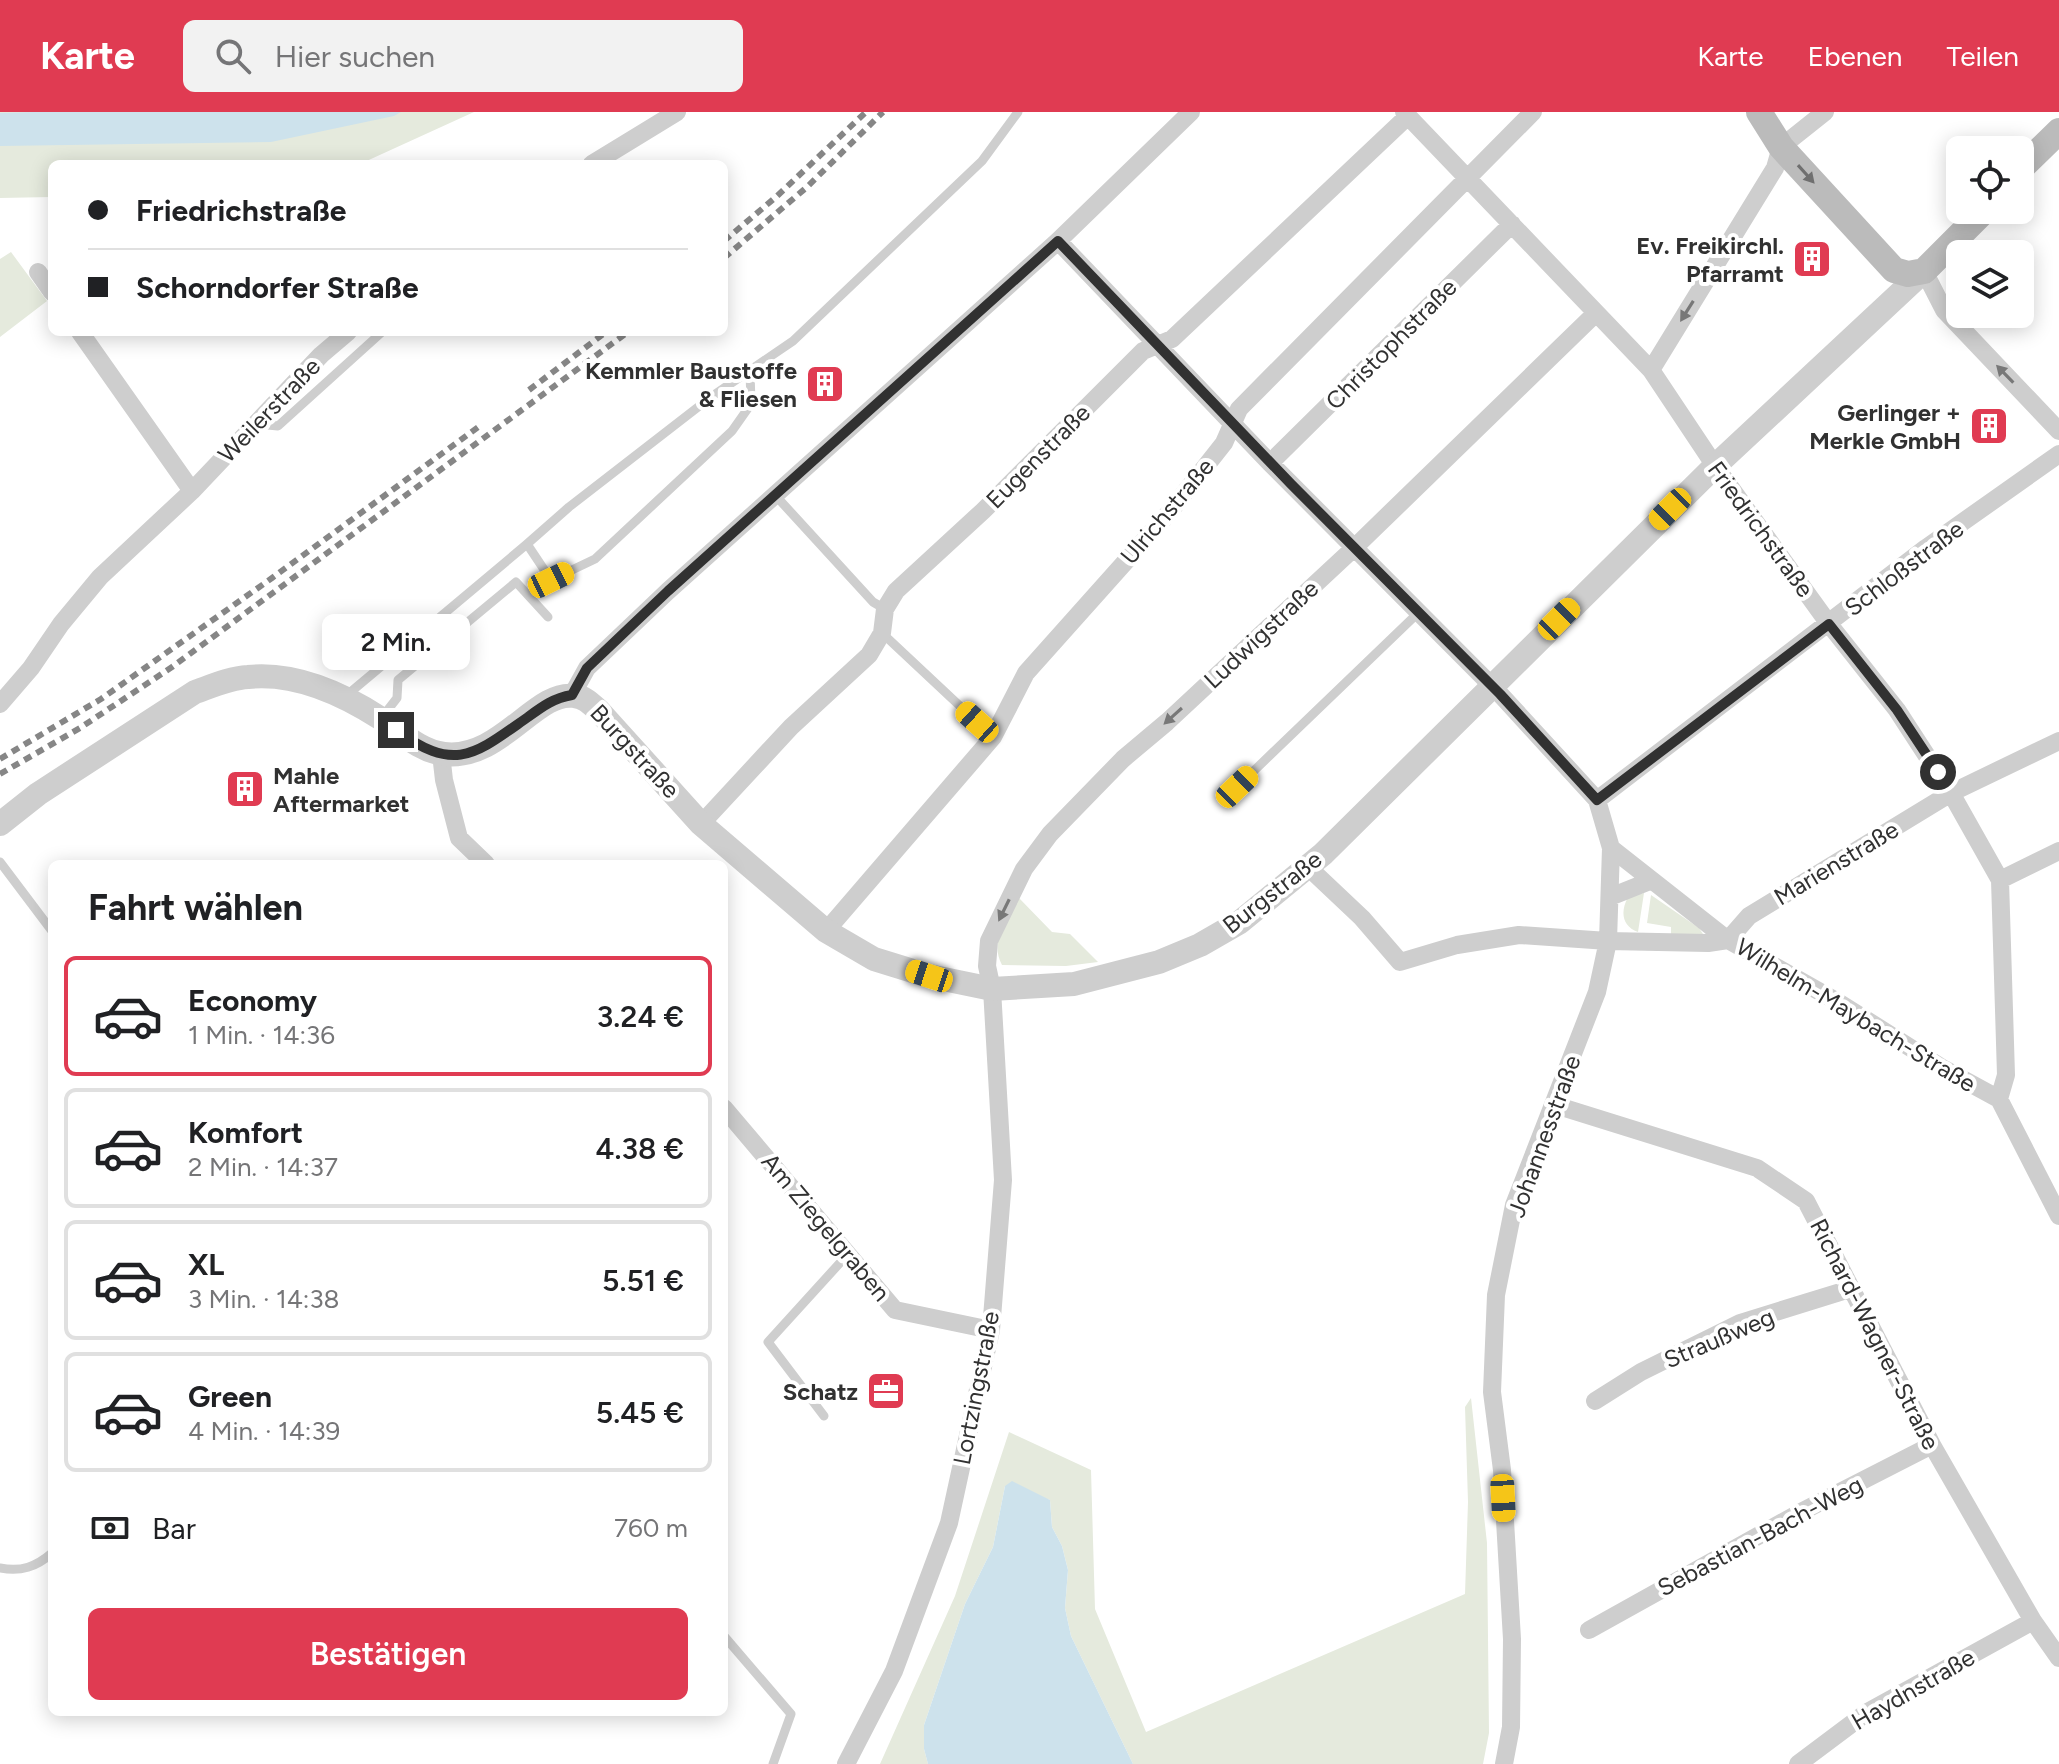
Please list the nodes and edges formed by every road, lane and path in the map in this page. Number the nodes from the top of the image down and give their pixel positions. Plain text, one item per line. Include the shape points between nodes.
1 (677, 112) edge
2 (1018, 112) edge
3 (1191, 112) edge
4 (1533, 112) edge
5 (1759, 112) edge
6 (1825, 112) edge
7 (1406, 114) edge
8 (2059, 131) edge
9 (1781, 147) junction
10 (2034, 155) edge
11 (603, 160) edge
12 (1468, 178) junction
13 (1512, 224) junction
14 (1947, 224) edge
15 (1971, 224) edge
16 (1058, 241) junction
17 (1894, 270) junction
18 (1924, 271) junction
19 (38, 272) dead end
20 (48, 286) edge
21 (1596, 313) junction
22 (1870, 319) junction
23 (83, 336) edge
24 (343, 336) edge
25 (378, 336) edge
26 (1157, 345) junction
27 (1651, 370) junction
28 (750, 371) junction
29 (256, 424) junction
30 (1233, 424) junction
31 (2059, 431) edge
32 (2059, 454) edge
33 (1270, 463) junction
34 (1715, 466) junction
35 (192, 491) junction
36 (775, 495) junction
37 (527, 544) junction
38 (1354, 548) junction
39 (885, 609) junction
40 (1418, 613) junction
41 (548, 617) dead end
42 (1829, 624) junction
43 (882, 633) junction
44 (1492, 685) junction
45 (572, 695) junction
46 (344, 696) junction
47 (0, 704) edge
48 (381, 719) junction
49 (993, 737) junction
50 (2059, 741) edge
51 (441, 754) junction
52 (1237, 787) dead end
53 (1951, 793) junction
54 (1597, 800) junction
55 (0, 824) edge
56 (701, 824) junction
57 (1611, 848) junction
58 (2059, 851) edge
59 (482, 860) edge
60 (0, 862) edge
61 (1308, 867) junction
62 (2000, 880) junction
63 (1650, 881) junction
64 (1610, 897) junction
65 (48, 926) edge
66 (826, 931) junction
67 (1728, 940) junction
68 (1608, 941) junction
69 (992, 989) junction
70 (1999, 1099) junction
71 (1555, 1105) junction
72 (728, 1113) edge
73 (2054, 1191) edge
74 (2059, 1216) edge
75 (848, 1254) junction
76 (1850, 1289) junction
77 (991, 1330) junction
78 (1595, 1401) dead end
79 (824, 1416) dead end
80 (1932, 1445) junction
81 (48, 1556) edge
82 (0, 1568) edge
83 (2033, 1621) junction
84 (1589, 1630) dead end
85 (728, 1641) edge
86 (2059, 1658) edge
87 (773, 1764) edge
88 (846, 1764) edge
89 (1504, 1764) edge
90 (1798, 1764) edge

1 - 11 street
2 - 28 lane via 982,161 793,341
3 - 16 street
4 - 12 street, Ulrichstraße
5 - 9 main road
6 - 9 street
7 - 12 street, Friedrichstraße
7 - 26 street, Eugenstraße via 1172,339
8 - 10 main road
9 -> 17 main road
9 -> 27 street via 1775,168
12 - 13 street, Friedrichstraße
12 - 30 street, Ulrichstraße via 1239,409
13 - 21 street, Friedrichstraße
13 - 33 street, Christophstraße
14 - 17 main road, Burgstraße
15 - 18 main road, Burgstraße
16 - 26 street, Johannesstraße
16 - 36 street
17 - 18 main road
17 - 22 street, Burgstraße
18 - 22 street, Burgstraße
31 -> 18 street via 1944,310
19 - 20 street
21 - 27 street, Friedrichstraße
21 - 38 street, Ludwigstraße
22 - 34 street, Burgstraße
23 - 35 street
24 - 29 street, Weilerstraße
25 - 29 lane via 278,426
26 - 30 street, Johannesstraße
26 - 39 street, Eugenstraße via 1143,351 896,591
27 - 34 street, Friedrichstraße
28 - 37 lane
28 - 37 lane via 751,404 732,431 595,559 551,580
29 - 35 street, Weilerstraße
30 - 33 street, Johannesstraße
30 - 49 street, Ulrichstraße via 1168,514 1026,673
32 - 42 street, Schloßstraße
33 - 38 street, Johannesstraße
34 - 42 street, Friedrichstraße
34 - 44 street, Burgstraße
35 - 47 street, Weilerstraße via 100,577
36 - 39 lane
36 - 45 street via 587,668
37 - 46 lane
38 - 40 street, Johannesstraße
38 -> 69 street, Ludwigstraße via 1123,759 1050,834 1024,869 989,941
39 - 43 street
40 - 44 street, Johannesstraße
40 - 52 lane
41 - 48 lane via 516,582 398,680 397,698
42 - 53 street, Friedrichstraße via 1897,710
42 - 54 street, Schloßstraße
43 - 49 lane
43 - 56 street via 869,655 791,727
44 - 54 street, Johannesstraße
44 - 61 street, Burgstraße
45 - 51 street via 557,698 483,749
45 - 56 street, Burgstraße via 599,711
46 - 48 street
46 - 55 street via 316,685 249,677 195,692
48 - 51 street
49 - 66 street, Ulrichstraße
50 - 53 street, Marienstraße
51 - 59 street via 459,838
53 - 62 street, Friedrichstraße
53 - 67 street, Marienstraße via 1749,916
54 - 57 street, Johannesstraße
56 - 66 street, Burgstraße
57 - 63 street, Wilhelm-Maybach-Straße
57 - 64 street, Johannesstraße
58 - 62 street
60 - 65 lane
61 - 68 street via 1400,962 1519,935
61 - 69 street, Burgstraße via 1240,922 1159,962 1074,984
62 - 70 street, Friedrichstraße via 2006,1075
63 - 64 street
63 - 67 street, Wilhelm-Maybach-Straße
64 - 68 street, Johannesstraße
66 - 69 street, Burgstraße via 874,959
67 - 68 street
67 - 70 street, Wilhelm-Maybach-Straße
68 - 71 street, Johannesstraße via 1597,992
69 - 77 street, Lortzingstraße via 1003,1180
70 - 73 street, Wilhelm-Maybach-Straße
71 - 76 street, Richard-Wagner-Straße via 1757,1168 1806,1201
71 - 89 street, Johannesstraße via 1514,1205 1496,1295 1492,1392 1512,1639 1511,1727
72 - 75 street, Am Ziegelgraben
73 - 74 street, Wilhelm-Maybach-Straße
75 - 77 street, Am Ziegelgraben via 895,1310
75 - 79 lane via 768,1342
76 - 78 street, Straußweg via 1740,1323
76 - 80 street, Richard-Wagner-Straße
77 - 88 street, Lortzingstraße via 949,1523 894,1671
80 - 83 street, Richard-Wagner-Straße
80 - 84 street, Sebastian-Bach-Weg
81 - 82 lane via 28,1569
83 - 86 street, Richard-Wagner-Straße
83 - 90 street, Haydnstraße via 1866,1713
85 - 87 lane via 791,1714

